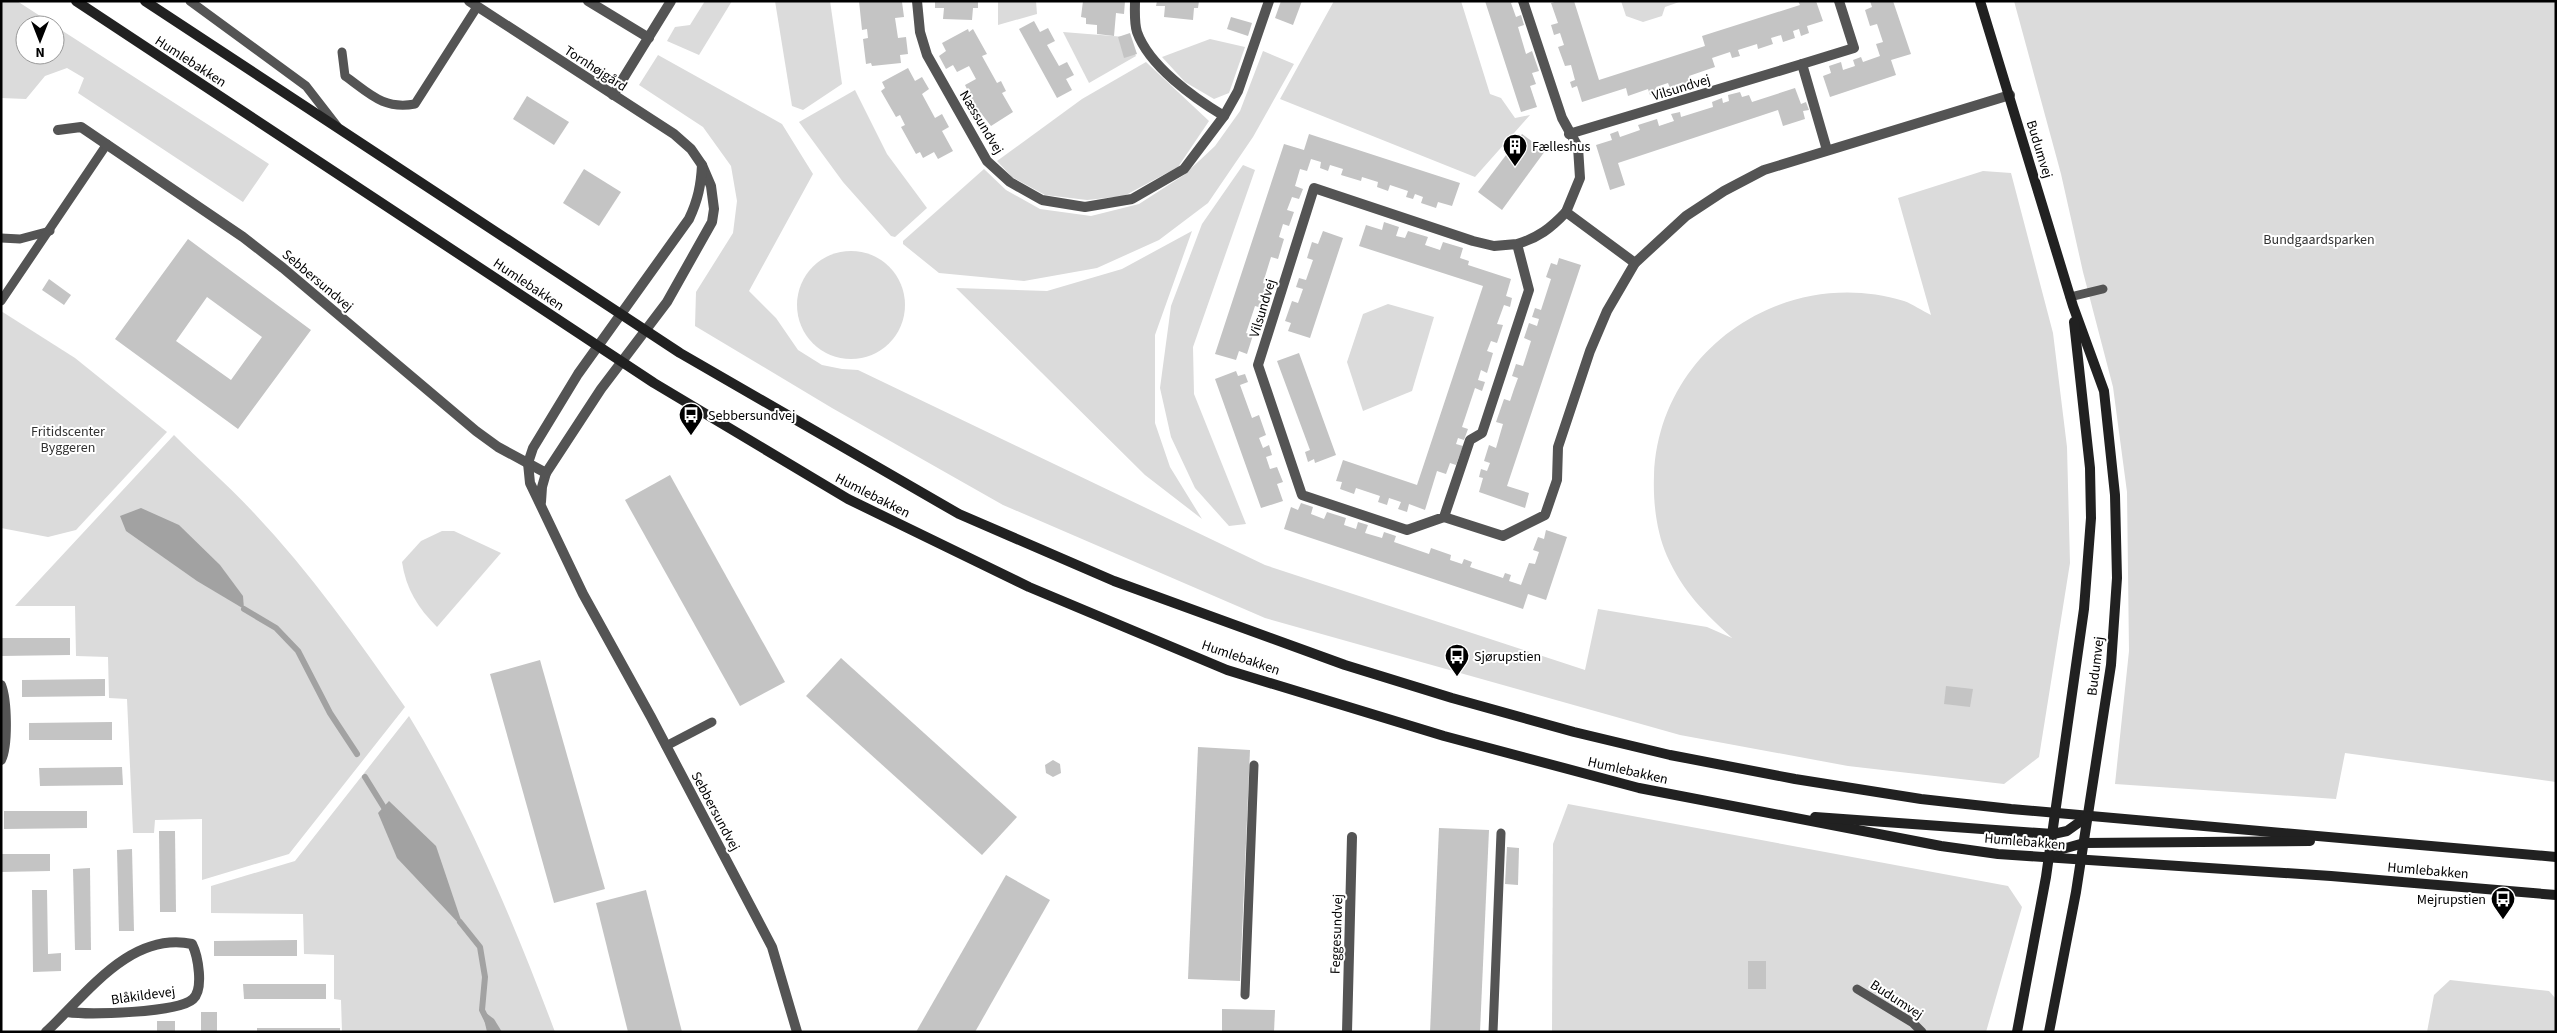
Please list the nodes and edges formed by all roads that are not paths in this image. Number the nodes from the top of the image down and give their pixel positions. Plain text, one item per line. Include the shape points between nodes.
1 (76, 1) edge
2 (145, 1) edge
3 (190, 1) edge
4 (588, 1) edge
5 (671, 1) edge
6 (917, 1) edge
7 (1135, 1) edge
8 (1269, 1) edge
9 (1523, 1) edge
10 (1839, 1) edge
11 (1980, 1) edge
12 (473, 4) edge
13 (649, 38) junction
14 (342, 52) dead end
15 (1802, 64) junction
16 (613, 95) junction
17 (2010, 96) junction
18 (1224, 116) junction
19 (58, 130) dead end
20 (342, 132) junction
21 (1569, 134) junction
22 (107, 144) junction
23 (1827, 150) junction
24 (702, 165) junction
25 (1566, 212) junction
26 (50, 231) junction
27 (1, 238) edge
28 (1517, 244) junction
29 (1635, 262) junction
30 (2103, 289) dead end
31 (1, 300) edge
32 (2071, 301) junction
33 (621, 315) junction
34 (645, 330) junction
35 (598, 346) junction
36 (621, 362) junction
37 (528, 463) junction
38 (546, 473) junction
39 (541, 503) junction
40 (1444, 517) junction
41 (1, 685) edge
42 (712, 722) dead end
43 (666, 746) junction
44 (1, 760) edge
45 (1254, 764) dead end
46 (2056, 813) junction
47 (1771, 814) junction
48 (2088, 816) junction
49 (1501, 833) dead end
50 (2053, 834) junction
51 (1352, 836) dead end
52 (2368, 840) junction
53 (2084, 843) junction
54 (2556, 857) edge
55 (2049, 858) junction
56 (2081, 860) junction
57 (2556, 895) edge
58 (1857, 989) dead end
59 (1245, 995) dead end
60 (67, 1012) junction
61 (46, 1032) edge
62 (797, 1032) edge
63 (1347, 1032) edge
64 (1493, 1032) edge
65 (1922, 1032) edge
66 (2017, 1032) edge
67 (2049, 1032) edge

1 - 35 street, Humlebakken
2 - 20 street, Humlebakken
3 - 20 lane via 306,86
4 - 13 street
5 - 13 street
6 - 18 street, Næssundvej via 920,32 928,55 987,162 1010,182 1042,200 1085,206 1132,199 1184,169
7 - 18 street via 1136,31 1150,54 1175,81
8 - 18 street, Næssundvej via 1238,90
9 - 21 street, Vilsundvej
10 - 15 street, Vilsundvej via 1854,48
11 - 17 street, Budumvej
12 - 14 lane via 415,104 399,107 377,99 345,76
12 - 16 street, Tornhøjgård
13 - 16 street
15 - 21 street, Vilsundvej
15 - 23 street
16 - 24 street, Tornhøjgård via 674,134 691,149
17 - 23 street
17 - 32 street, Budumvej
19 - 22 street, Sebbersundvej via 81,127
20 - 33 street, Humlebakken
21 - 25 street, Vilsundvej via 1578,146 1580,178
22 - 26 lane
22 - 37 street, Sebbersundvej via 243,237 476,431
23 - 29 street via 1764,170 1724,190 1686,216
24 - 33 street via 697,203
24 - 34 street, Tornhøjgård via 711,186 712,222 667,302
25 - 28 street, Vilsundvej via 1549,230 1535,239
25 - 29 street
26 - 27 lane via 20,240
26 - 31 lane
28 - 40 street via 1530,290 1482,433 1470,440
28 - 40 street, Vilsundvej via 1494,246 1473,241 1314,188 1258,365 1302,494 1407,530
29 - 40 street via 1607,311 1590,351 1558,447 1557,480 1545,516 1502,536
30 - 32 lane
32 - 46 street, Budumvej via 2090,468 2091,518 2084,610
32 - 48 street, Budumvej via 2104,391 2115,495 2117,578 2111,665
33 - 34 street, Humlebakken
33 - 35 street
34 - 36 street, Tornhøjgård
34 - 46 street, Humlebakken via 781,413 959,514 1114,581 1345,665 1537,722 1670,755 1921,799
35 - 36 street, Humlebakken
35 - 37 street via 533,448
36 - 38 street
36 - 47 street, Humlebakken via 848,499 1029,587 1228,670 1548,765 1639,788
37 - 38 street, Sebbersundvej
37 - 39 street, Sebbersundvej via 530,483
38 - 39 street
39 - 43 street, Sebbersundvej via 583,594
41 - 44 street via 5,696
42 - 43 lane
43 - 62 street, Sebbersundvej via 772,947
45 - 59 lane
46 - 48 street, Humlebakken
46 - 50 street, Budumvej
47 - 50 street
47 - 55 street, Humlebakken via 1941,846
48 - 50 street via 2067,831
48 - 52 street, Humlebakken
48 - 53 street, Budumvej
49 - 64 lane
50 - 55 street, Budumvej
51 - 63 street, Feggesundvej
52 - 53 street
52 - 54 street, Humlebakken
53 - 55 street via 2059,850
53 - 56 street, Budumvej
55 - 56 street, Humlebakken
55 - 66 street, Budumvej
56 - 57 street, Humlebakken
56 - 67 street, Budumvej
58 - 65 lane, Budumvej
60 - 60 street, Blåkildevej via 88,1015 117,1013 192,1001 197,994 197,954 192,944 151,945 136,952 92,985
60 - 61 street, Blåkildevej

